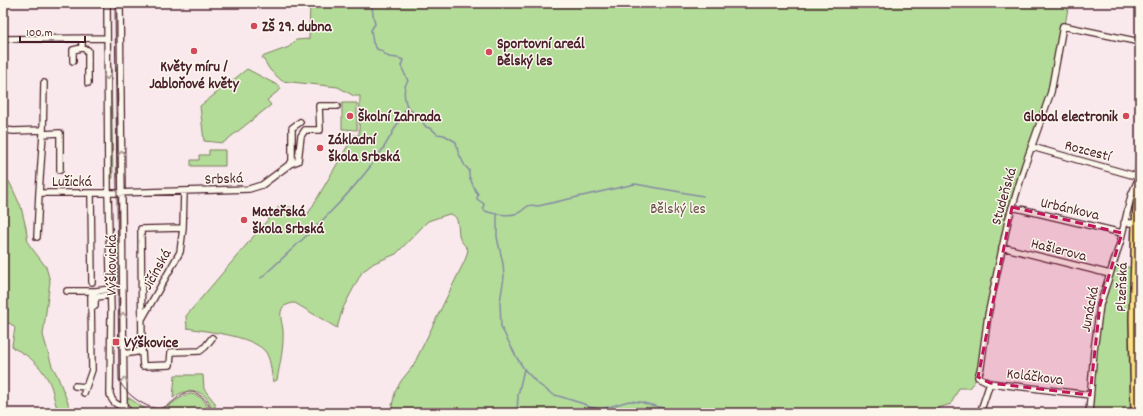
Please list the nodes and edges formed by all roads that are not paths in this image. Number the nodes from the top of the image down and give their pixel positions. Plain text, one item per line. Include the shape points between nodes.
1 (107, 3) edge
2 (120, 3) edge
3 (82, 38) junction
4 (106, 38) junction
5 (3, 39) edge
6 (1140, 42) edge
7 (82, 48) junction
8 (73, 61) dead end
9 (44, 83) dead end
10 (88, 83) dead end
11 (337, 106) dead end
12 (300, 122) dead end
13 (3, 130) edge
14 (43, 132) junction
15 (1032, 147) junction
16 (1140, 163) edge
17 (290, 164) junction
18 (60, 170) dead end
19 (1139, 177) junction
20 (184, 191) junction
21 (123, 192) junction
22 (39, 193) junction
23 (90, 193) junction
24 (108, 193) junction
25 (115, 193) joint
26 (1012, 207) junction
27 (1124, 223) junction
28 (1136, 223) junction
29 (183, 228) junction
30 (1122, 233) junction
31 (37, 237) dead end
32 (1140, 238) edge
33 (1002, 247) junction
34 (1135, 247) junction
35 (1137, 269) edge
36 (1110, 274) junction
37 (92, 282) dead end
38 (67, 291) dead end
39 (96, 292) junction
40 (110, 292) junction
41 (95, 312) dead end
42 (142, 319) junction
43 (212, 338) dead end
44 (142, 351) junction
45 (124, 354) junction
46 (978, 377) joint
47 (990, 383) junction
48 (75, 386) dead end
49 (86, 387) junction
50 (1137, 387) edge
51 (84, 394) dead end
52 (1090, 395) junction
53 (124, 407) junction
54 (131, 413) edge
55 (980, 413) edge
56 (1089, 413) edge
57 (1135, 413) edge

1 - 4 street, Výškovická
21 -> 2 street, Výškovická
3 - 4 street
3 - 5 street
3 - 7 street
4 -> 24 street, Výškovická
6 - 15 street, Studeňská via 1063,26 1051,92
7 - 8 street via 73,50
7 - 10 street via 88,50
9 - 14 street, Lužická
11 - 17 street via 320,106 320,130 305,130 301,136 298,161
12 - 17 street via 292,128
13 - 14 street, Lužická
14 - 18 street, Lužická via 60,133
14 - 22 street, Lužická
15 - 19 street, Rozcestí
15 - 26 street, Studeňská
16 - 19 main road, Plzeňská
17 - 20 street, Srbská via 262,185 250,189
19 - 27 street, Junácká
19 - 28 main road, Plzeňská
20 - 21 street, Srbská
20 - 29 street, Jičínská
21 - 25 street, Srbská
45 -> 21 street, Výškovická
22 - 23 street, Lužická
22 - 31 street
23 - 24 street, Lužická
23 - 37 street
24 - 25 street, Lužická
24 - 40 street, Výškovická
26 - 30 street, Urbánkova
26 - 33 street, Studeňská
27 - 28 street
27 - 30 street, Junácká
28 - 34 main road, Plzeňská
29 - 42 street, Jičínská via 180,252
29 - 42 street, Jičínská via 141,229
30 - 36 street, Junácká
32 - 34 street
33 - 36 street, Hašlerova
33 - 46 street, Studeňská
34 - 35 main road, Plzeňská
35 - 50 main road, Plzeňská via 1133,319
36 - 52 street, Junácká via 1099,312
38 - 39 street, Výškovická
39 - 40 street, Výškovická
39 - 49 street, Výškovická via 91,296 92,370
40 - 41 street, Výškovická via 97,297
40 - 53 street, Výškovická via 110,394 114,403
42 - 44 street, Jičínská
43 - 44 street, Jičínská via 200,351 171,352 170,365 144,366
44 - 45 street
53 -> 45 street, Výškovická
46 - 47 street, Koláčkova
47 - 52 street, Koláčkova
47 - 55 street
48 - 49 street
49 - 51 street, Výškovická
50 - 57 main road, Plzeňská
52 - 56 street, Junácká
53 - 54 street

